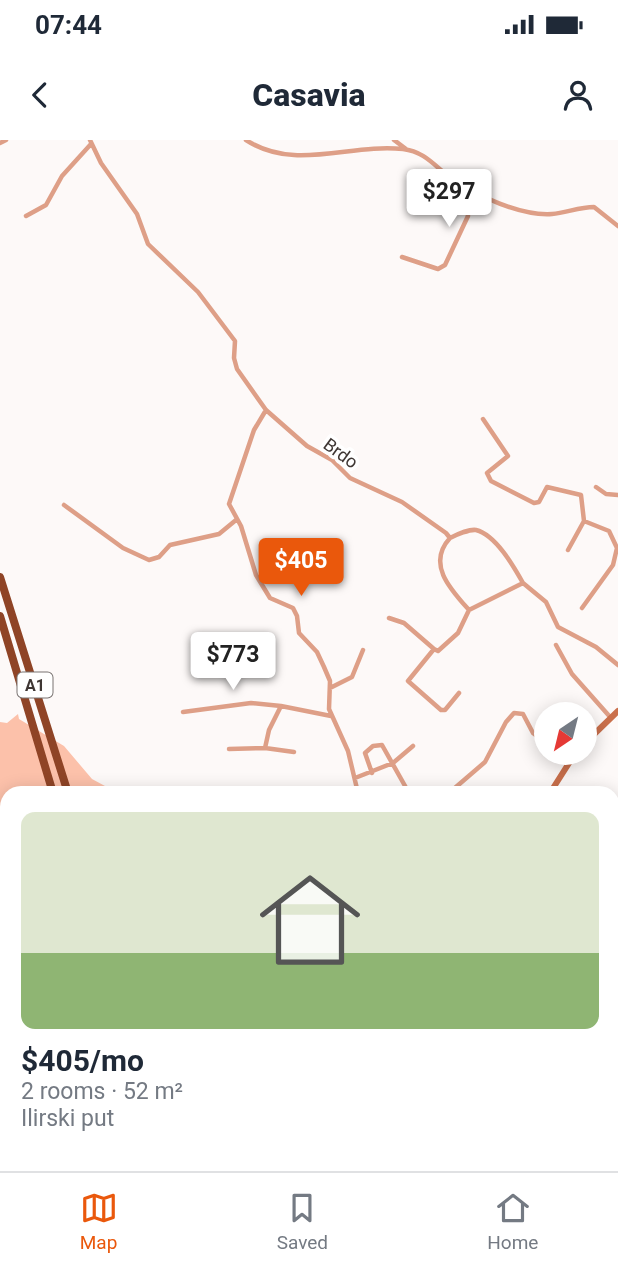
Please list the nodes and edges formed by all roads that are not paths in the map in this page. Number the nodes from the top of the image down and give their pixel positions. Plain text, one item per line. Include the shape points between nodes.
1 (6, 140) edge
2 (246, 140) edge
3 (394, 140) edge
4 (91, 142) edge
5 (0, 143) edge
6 (406, 149) junction
7 (449, 178) junction
8 (26, 216) dead end
9 (618, 226) edge
10 (402, 257) dead end
11 (266, 410) junction
12 (483, 419) dead end
13 (596, 487) dead end
14 (618, 495) edge
15 (64, 505) dead end
16 (236, 520) junction
17 (584, 521) junction
18 (450, 538) junction
19 (568, 550) dead end
20 (616, 561) edge
21 (0, 578) edge
22 (523, 583) junction
23 (582, 608) dead end
24 (469, 610) junction
25 (0, 616) edge
26 (389, 618) dead end
27 (556, 645) dead end
28 (434, 649) junction
29 (363, 650) dead end
30 (618, 665) edge
31 (330, 688) junction
32 (459, 693) dead end
33 (281, 706) junction
34 (618, 711) edge
35 (183, 712) dead end
36 (331, 716) junction
37 (611, 718) junction
38 (597, 731) edge
39 (534, 734) edge
40 (413, 746) dead end
41 (265, 748) junction
42 (229, 749) dead end
43 (293, 752) dead end
44 (393, 763) junction
45 (566, 765) edge
46 (372, 773) junction
47 (355, 778) junction
48 (51, 786) edge
49 (66, 786) edge
50 (357, 786) edge
51 (404, 786) edge
52 (457, 786) edge
53 (554, 786) edge

1 - 5 street
2 - 6 street via 287,156 379,146
3 - 6 street
4 - 8 street via 62,176 46,205
4 - 11 street, Brdo via 137,214 148,244 198,292 235,341 237,369
6 - 7 street via 428,158
7 - 9 street via 528,212 554,214 594,207
7 - 10 street via 465,199 468,216 445,265 438,269
11 - 16 street via 254,430 229,504
11 - 18 street, Brdo via 350,478 402,502
12 - 17 street via 508,456 491,468 487,477 534,503 547,487 576,493 583,498
13 - 14 street
15 - 16 street via 123,548 149,560 170,545 219,534
16 - 31 street via 256,575 271,598 293,608 299,633 317,652
17 - 19 street
17 - 20 street via 609,531 617,548
18 - 22 street via 480,531 504,552
18 - 24 street via 442,547 441,563 449,588
20 - 23 street
21 - 49 highway, A1
22 - 24 street
22 - 30 street via 546,602 558,627
24 - 28 street via 458,632 438,652
25 - 48 highway, A1
26 - 28 street via 404,623
27 - 37 street via 572,674
28 - 32 street via 408,681 441,710
29 - 31 street via 352,677
31 - 36 street
33 - 35 street via 251,703
33 - 36 street
33 - 41 street
34 - 37 street
36 - 47 street
37 - 38 street
39 - 52 street via 523,714 514,713 485,762
40 - 44 street
41 - 42 street
41 - 43 street
44 - 46 street
44 - 46 street via 382,745 373,746 364,756
44 - 51 street
45 - 53 street
46 - 47 street
47 - 50 street

